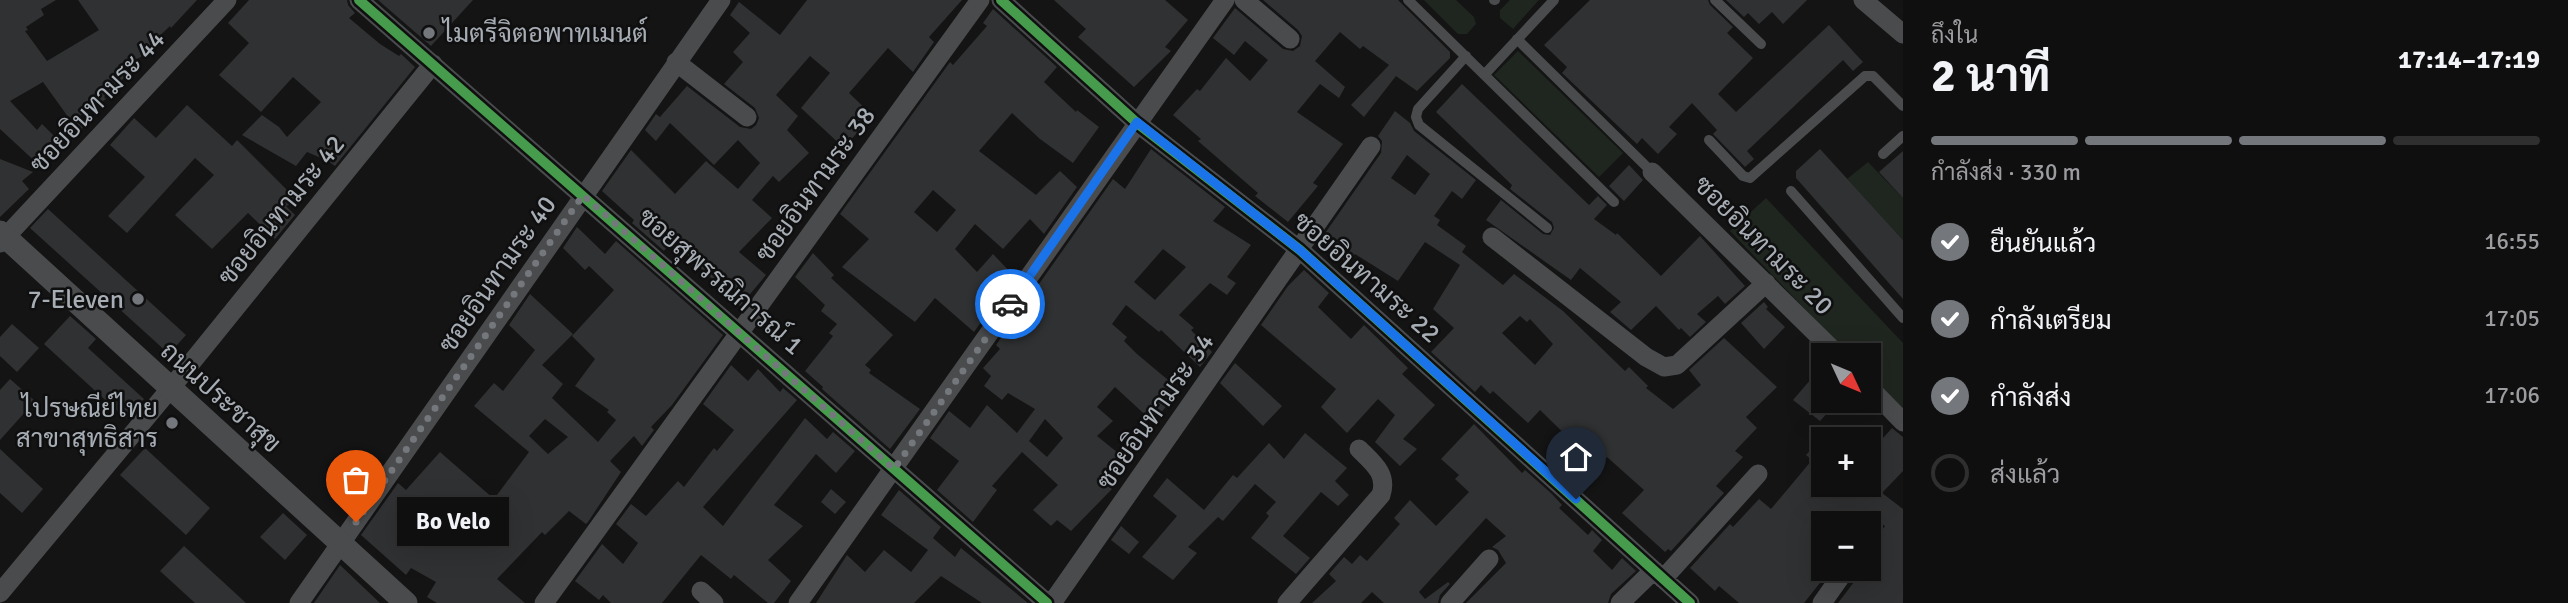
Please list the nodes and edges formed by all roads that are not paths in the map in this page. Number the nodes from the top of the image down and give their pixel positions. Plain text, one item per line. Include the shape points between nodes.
1 (227, 0) edge
2 (359, 0) edge
3 (721, 0) edge
4 (980, 0) edge
5 (1001, 0) edge
6 (1225, 0) edge
7 (1244, 0) edge
8 (1408, 0) edge
9 (1554, 0) edge
10 (1715, 0) edge
11 (1863, 0) edge
12 (1903, 34) edge
13 (1290, 39) dead end
14 (1517, 39) junction
15 (1761, 44) dead end
16 (1466, 56) junction
17 (676, 62) junction
18 (433, 64) junction
19 (1485, 74) junction
20 (1903, 106) edge
21 (747, 117) dead end
22 (1137, 122) junction
23 (1903, 136) edge
24 (1709, 140) dead end
25 (1371, 146) dead end
26 (1883, 154) dead end
27 (1652, 172) joint
28 (1791, 191) dead end
29 (583, 195) junction
30 (1614, 202) dead end
31 (1547, 228) dead end
32 (2, 237) edge
33 (1492, 237) dead end
34 (1300, 250) junction
35 (1766, 283) junction
36 (1903, 318) edge
37 (740, 332) junction
38 (1826, 343) edge
39 (170, 389) junction
40 (1881, 399) edge
41 (1903, 422) edge
42 (1359, 449) dead end
43 (894, 469) junction
44 (1758, 474) dead end
45 (341, 544) junction
46 (1489, 559) dead end
47 (1658, 574) junction
48 (1838, 581) edge
49 (0, 593) edge
50 (299, 603) edge
51 (406, 603) edge
52 (544, 603) edge
53 (798, 603) edge
54 (1049, 603) edge
55 (1287, 603) edge
56 (1450, 603) edge
57 (1620, 603) edge
58 (1689, 603) edge
59 (1822, 603) edge

1 - 32 street, ซอยอินทามระ 44
2 - 18 street, ซอยสุพรรณิการณ์ 1
3 - 17 street, ซอยอินทามระ 40
4 - 37 street, ซอยอินทามระ 38
5 - 22 street, ซอยอินทามระ 22
6 - 22 street
7 - 13 street
8 - 16 lane
9 - 14 lane
10 - 15 lane
11 - 12 street
14 - 19 lane
14 - 27 lane
16 - 19 lane
16 - 31 lane via 1418,109 1419,125
17 - 21 street
17 - 29 street, ซอยอินทามระ 40
18 - 29 street, ซอยสุพรรณิการณ์ 1
18 - 39 street, ซอยอินทามระ 42
19 - 30 lane
20 - 24 lane via 1873,76 1865,76 1751,178 1743,176
22 - 34 street, ซอยอินทามระ 22
22 - 43 street
23 - 26 lane
25 - 34 street, ซอยอินทามระ 34
27 - 35 street, ซอยอินทามระ 20
28 - 36 lane
29 - 37 street, ซอยสุพรรณิการณ์ 1
29 - 45 street, ซอยอินทามระ 40
32 - 39 street, ถนนประชาสุข
33 - 35 street via 1664,367 1677,365
34 - 47 street, ซอยอินทามระ 22
34 - 54 street, ซอยอินทามระ 34
35 - 38 street, ซอยอินทามระ 20
37 - 43 street, ซอยสุพรรณิการณ์ 1
37 - 52 street, ซอยอินทามระ 38
39 - 45 street, ถนนประชาสุข
39 - 49 street, ซอยอินทามระ 42
40 - 41 street
42 - 55 street via 1380,471 1385,485 1381,495
43 - 53 street
43 - 54 street, ซอยสุพรรณิการณ์ 1
44 - 47 street
45 - 50 street, ซอยอินทามระ 40
45 - 51 street, ถนนประชาสุข
46 - 56 street
47 - 57 street
47 - 58 street, ซอยอินทามระ 22
48 - 59 street

